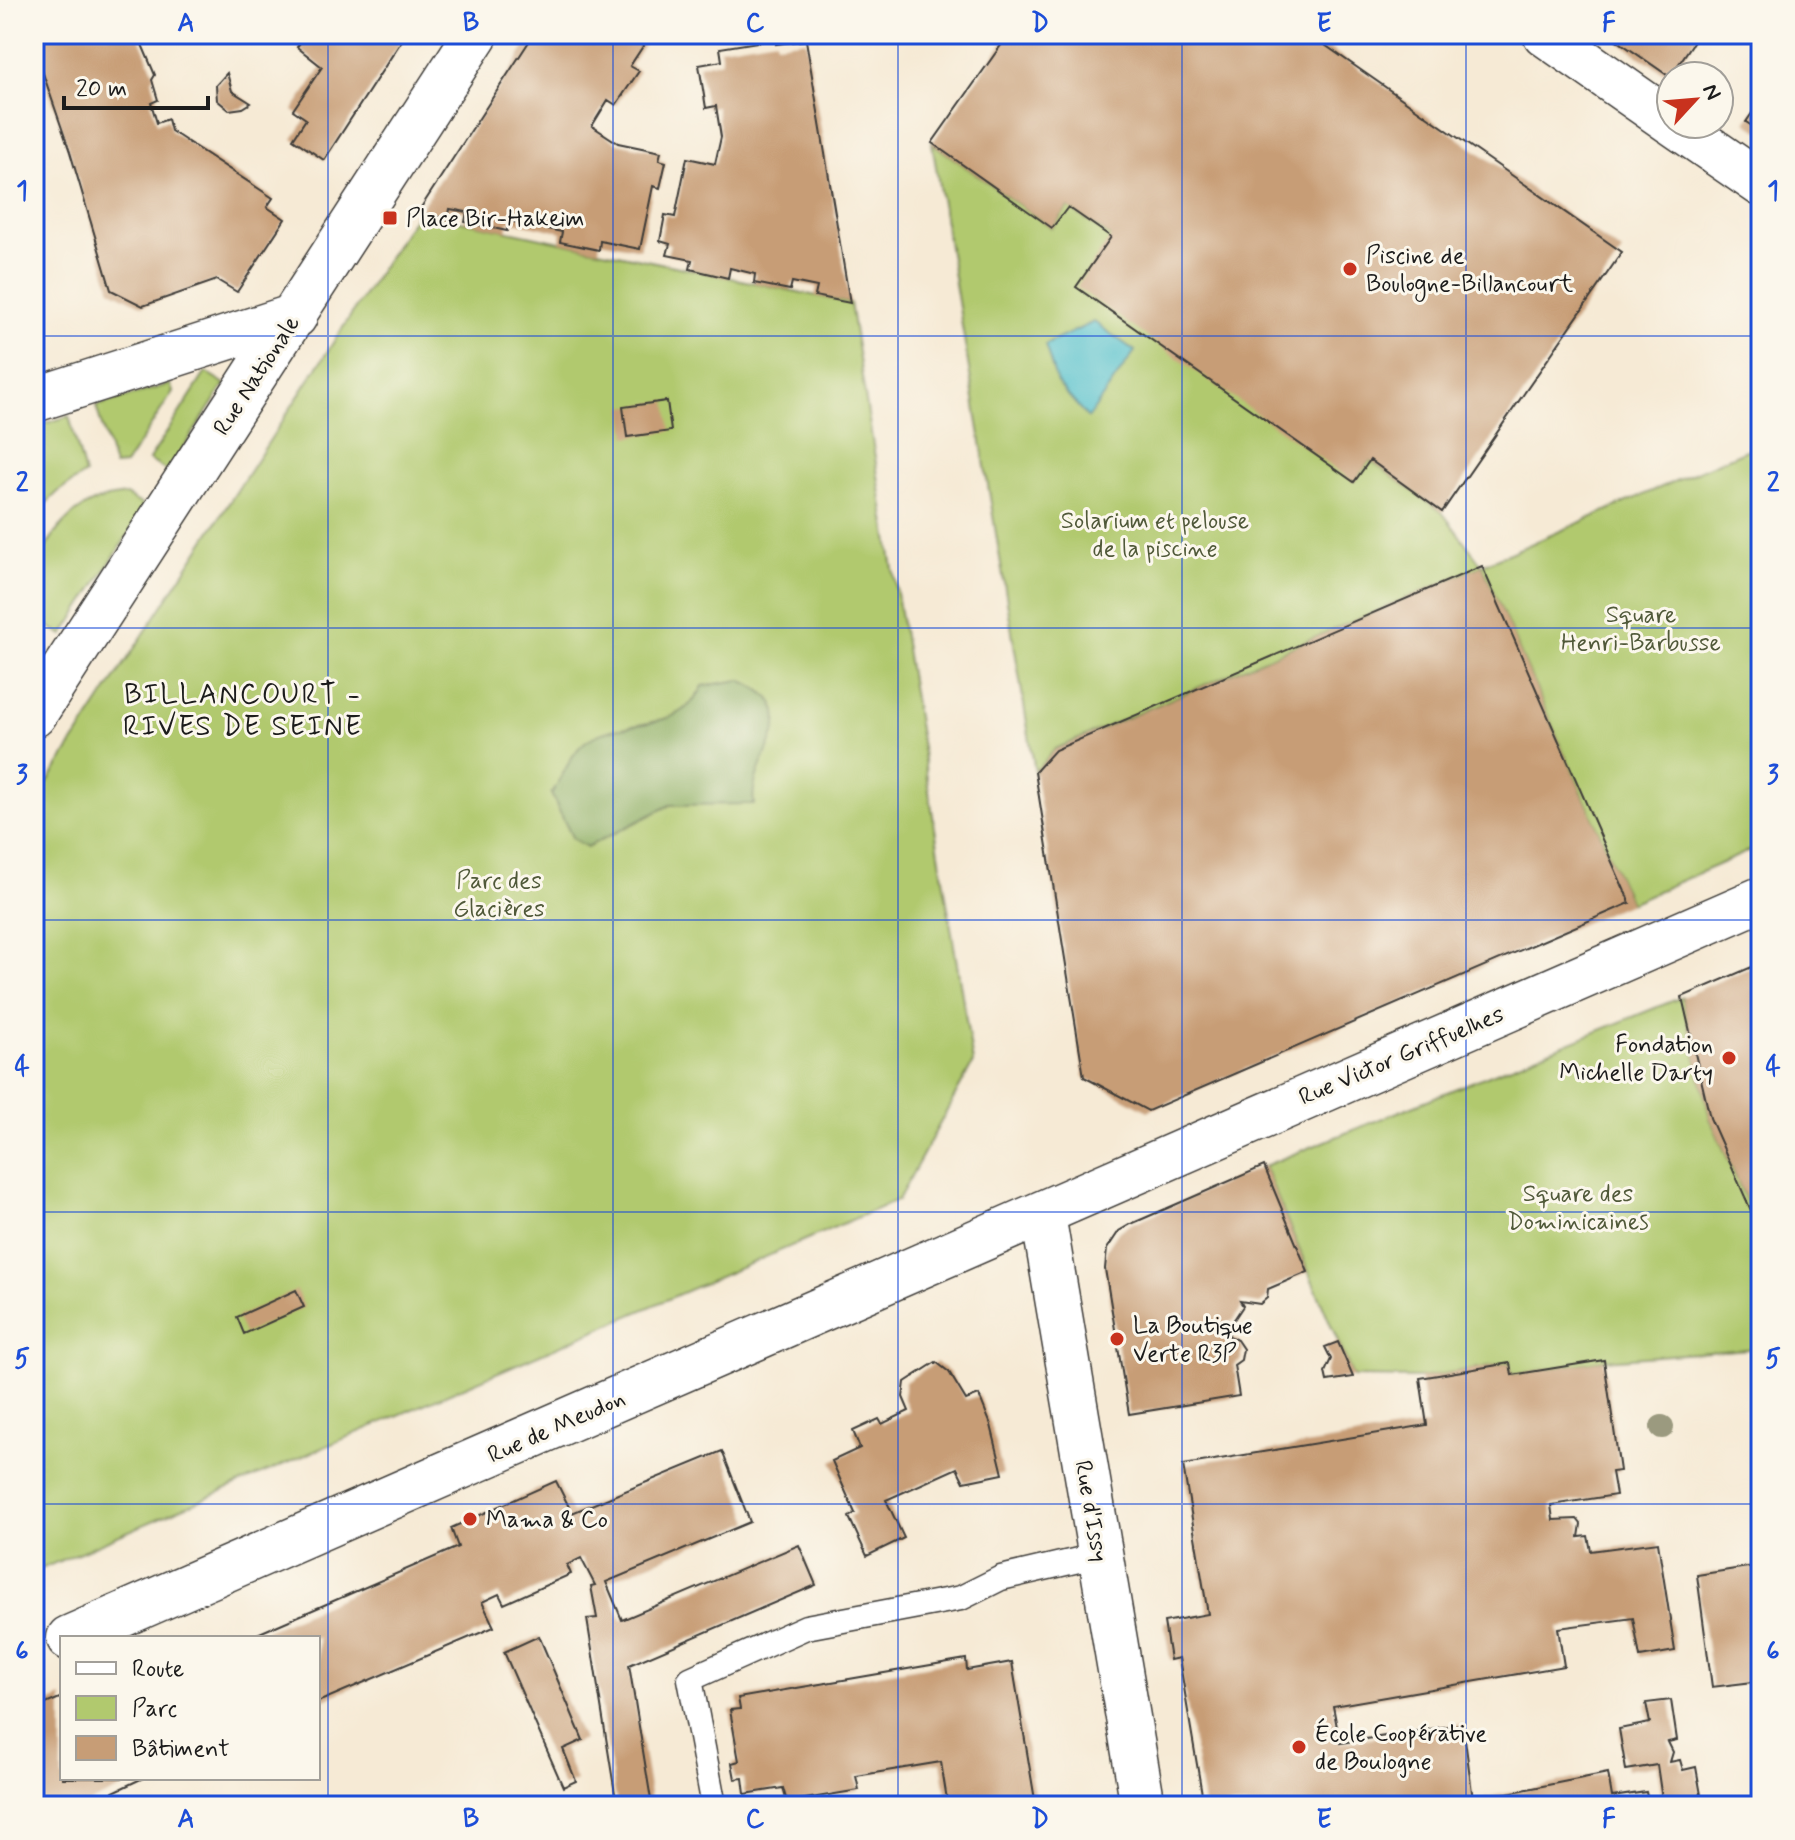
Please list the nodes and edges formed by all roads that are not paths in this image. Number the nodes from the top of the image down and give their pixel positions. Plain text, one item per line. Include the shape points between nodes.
1 (476, 34) edge
2 (1545, 34) edge
3 (1655, 110) edge
4 (1698, 140) edge
5 (1761, 184) edge
6 (295, 316) junction
7 (34, 400) edge
8 (34, 715) edge
9 (1761, 899) edge
10 (1043, 1215) junction
11 (1100, 1555) junction
12 (74, 1636) edge
13 (60, 1642) edge
14 (34, 1653) edge
15 (714, 1806) edge
16 (1143, 1806) edge

1 - 6 street, Rue Nationale
2 - 3 street
4 - 5 street
6 - 7 street
6 - 8 street, Rue Nationale
9 - 10 street, Rue Victor Griffuelhes
10 - 11 street, Rue d'Issy
10 - 12 street, Rue de Meudon
11 - 15 lane via 1001,1578 961,1598 806,1627 690,1679
11 - 16 street, Rue d'Issy
13 - 14 street

